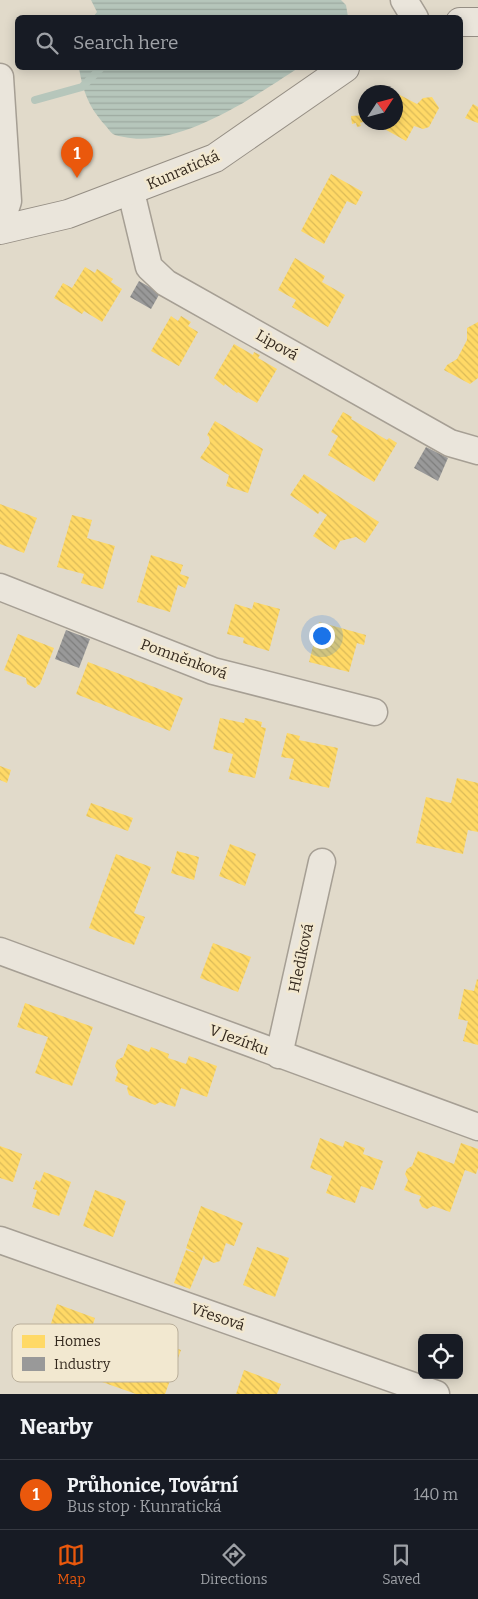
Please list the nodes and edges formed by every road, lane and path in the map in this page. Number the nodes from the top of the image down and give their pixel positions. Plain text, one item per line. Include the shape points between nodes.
1 (404, 0) edge
2 (413, 15) edge
3 (463, 22) edge
4 (478, 22) edge
5 (342, 70) edge
6 (0, 77) edge
7 (130, 192) junction
8 (0, 228) edge
9 (478, 451) edge
10 (0, 587) edge
11 (374, 712) dead end
12 (322, 862) dead end
13 (0, 951) edge
14 (279, 1055) junction
15 (478, 1127) edge
16 (0, 1240) edge
17 (436, 1394) edge

1 - 2 street
3 - 4 street
5 - 7 street, Kunratická via 215,158
6 - 8 street via 8,201
7 - 8 street, Kunratická via 68,214
7 - 9 street, Lipová via 149,266 166,283 450,443
10 - 11 street, Pomněnková via 213,671
12 - 14 street, Hledíková
13 - 14 street, V Jezírku
14 - 15 street, V Jezírku
16 - 17 street, Vřesová

